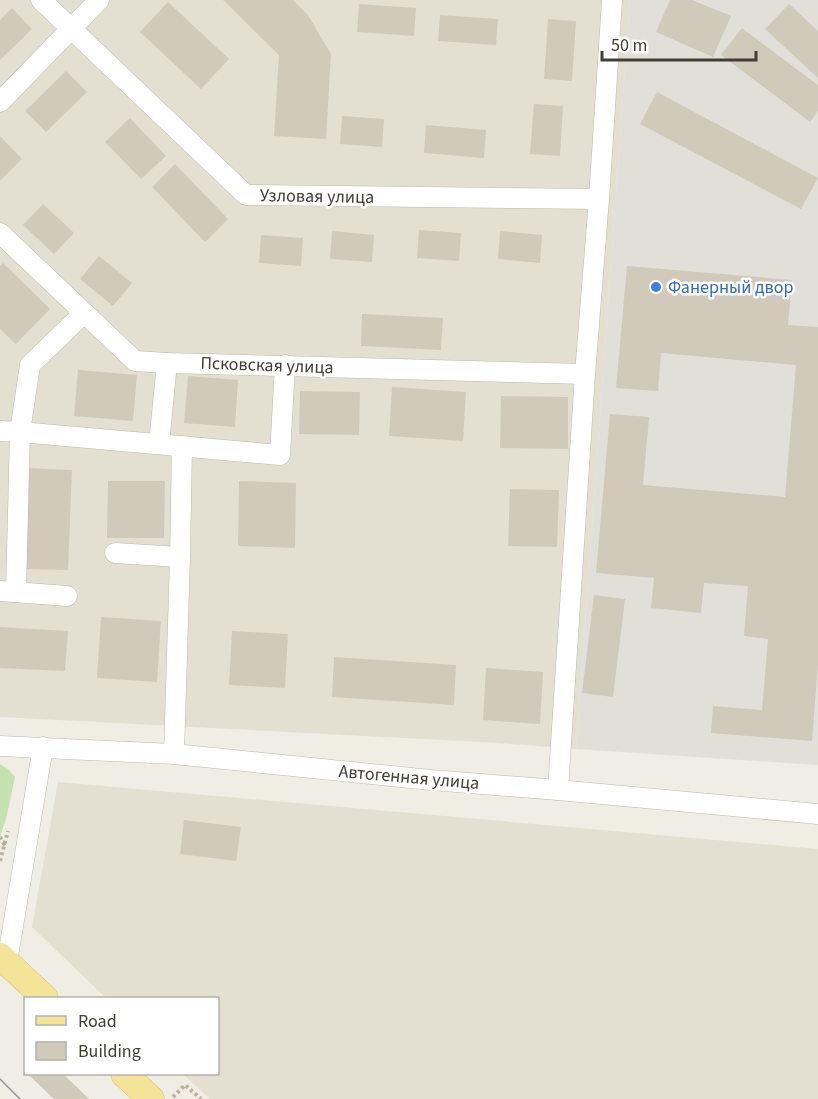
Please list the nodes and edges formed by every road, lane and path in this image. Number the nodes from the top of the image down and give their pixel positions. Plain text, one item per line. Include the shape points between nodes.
1 (41, 0) edge
2 (99, 0) edge
3 (612, 0) edge
4 (72, 28) junction
5 (0, 102) edge
6 (599, 199) junction
7 (0, 233) edge
8 (84, 313) junction
9 (167, 363) junction
10 (285, 365) junction
11 (585, 374) junction
12 (0, 431) edge
13 (20, 432) junction
14 (159, 444) junction
15 (182, 446) junction
16 (115, 553) dead end
17 (180, 557) junction
18 (8, 591) edge
19 (67, 596) dead end
20 (0, 746) edge
21 (43, 747) junction
22 (174, 754) junction
23 (558, 790) junction
24 (818, 814) edge
25 (0, 837) edge
26 (0, 843) edge
27 (3, 959) edge
28 (43, 997) edge
29 (125, 1075) edge
30 (151, 1099) edge
31 (171, 1099) edge
32 (201, 1099) edge

1 - 4 street, Узловая улица
2 - 4 street
3 - 6 street
4 - 5 street
4 - 6 street, Узловая улица via 246,195
6 - 11 street
7 - 8 street, Псковская улица
8 - 9 street, Псковская улица via 135,361
8 - 13 street via 30,365
9 - 10 street, Псковская улица
9 - 14 street
10 - 11 street, Псковская улица
10 - 15 street via 280,455
11 - 23 street
12 - 13 street
13 - 14 street
13 - 18 street
14 - 15 street
15 - 17 street
16 - 17 street
17 - 22 street
18 - 19 street
20 - 21 street, Автогенная улица
21 - 22 street, Автогенная улица
21 - 27 street
22 - 23 street, Автогенная улица
23 - 24 street, Автогенная улица
25 - 26 path via 4,844
27 - 28 main road
29 - 30 main road
31 - 32 path via 184,1085

